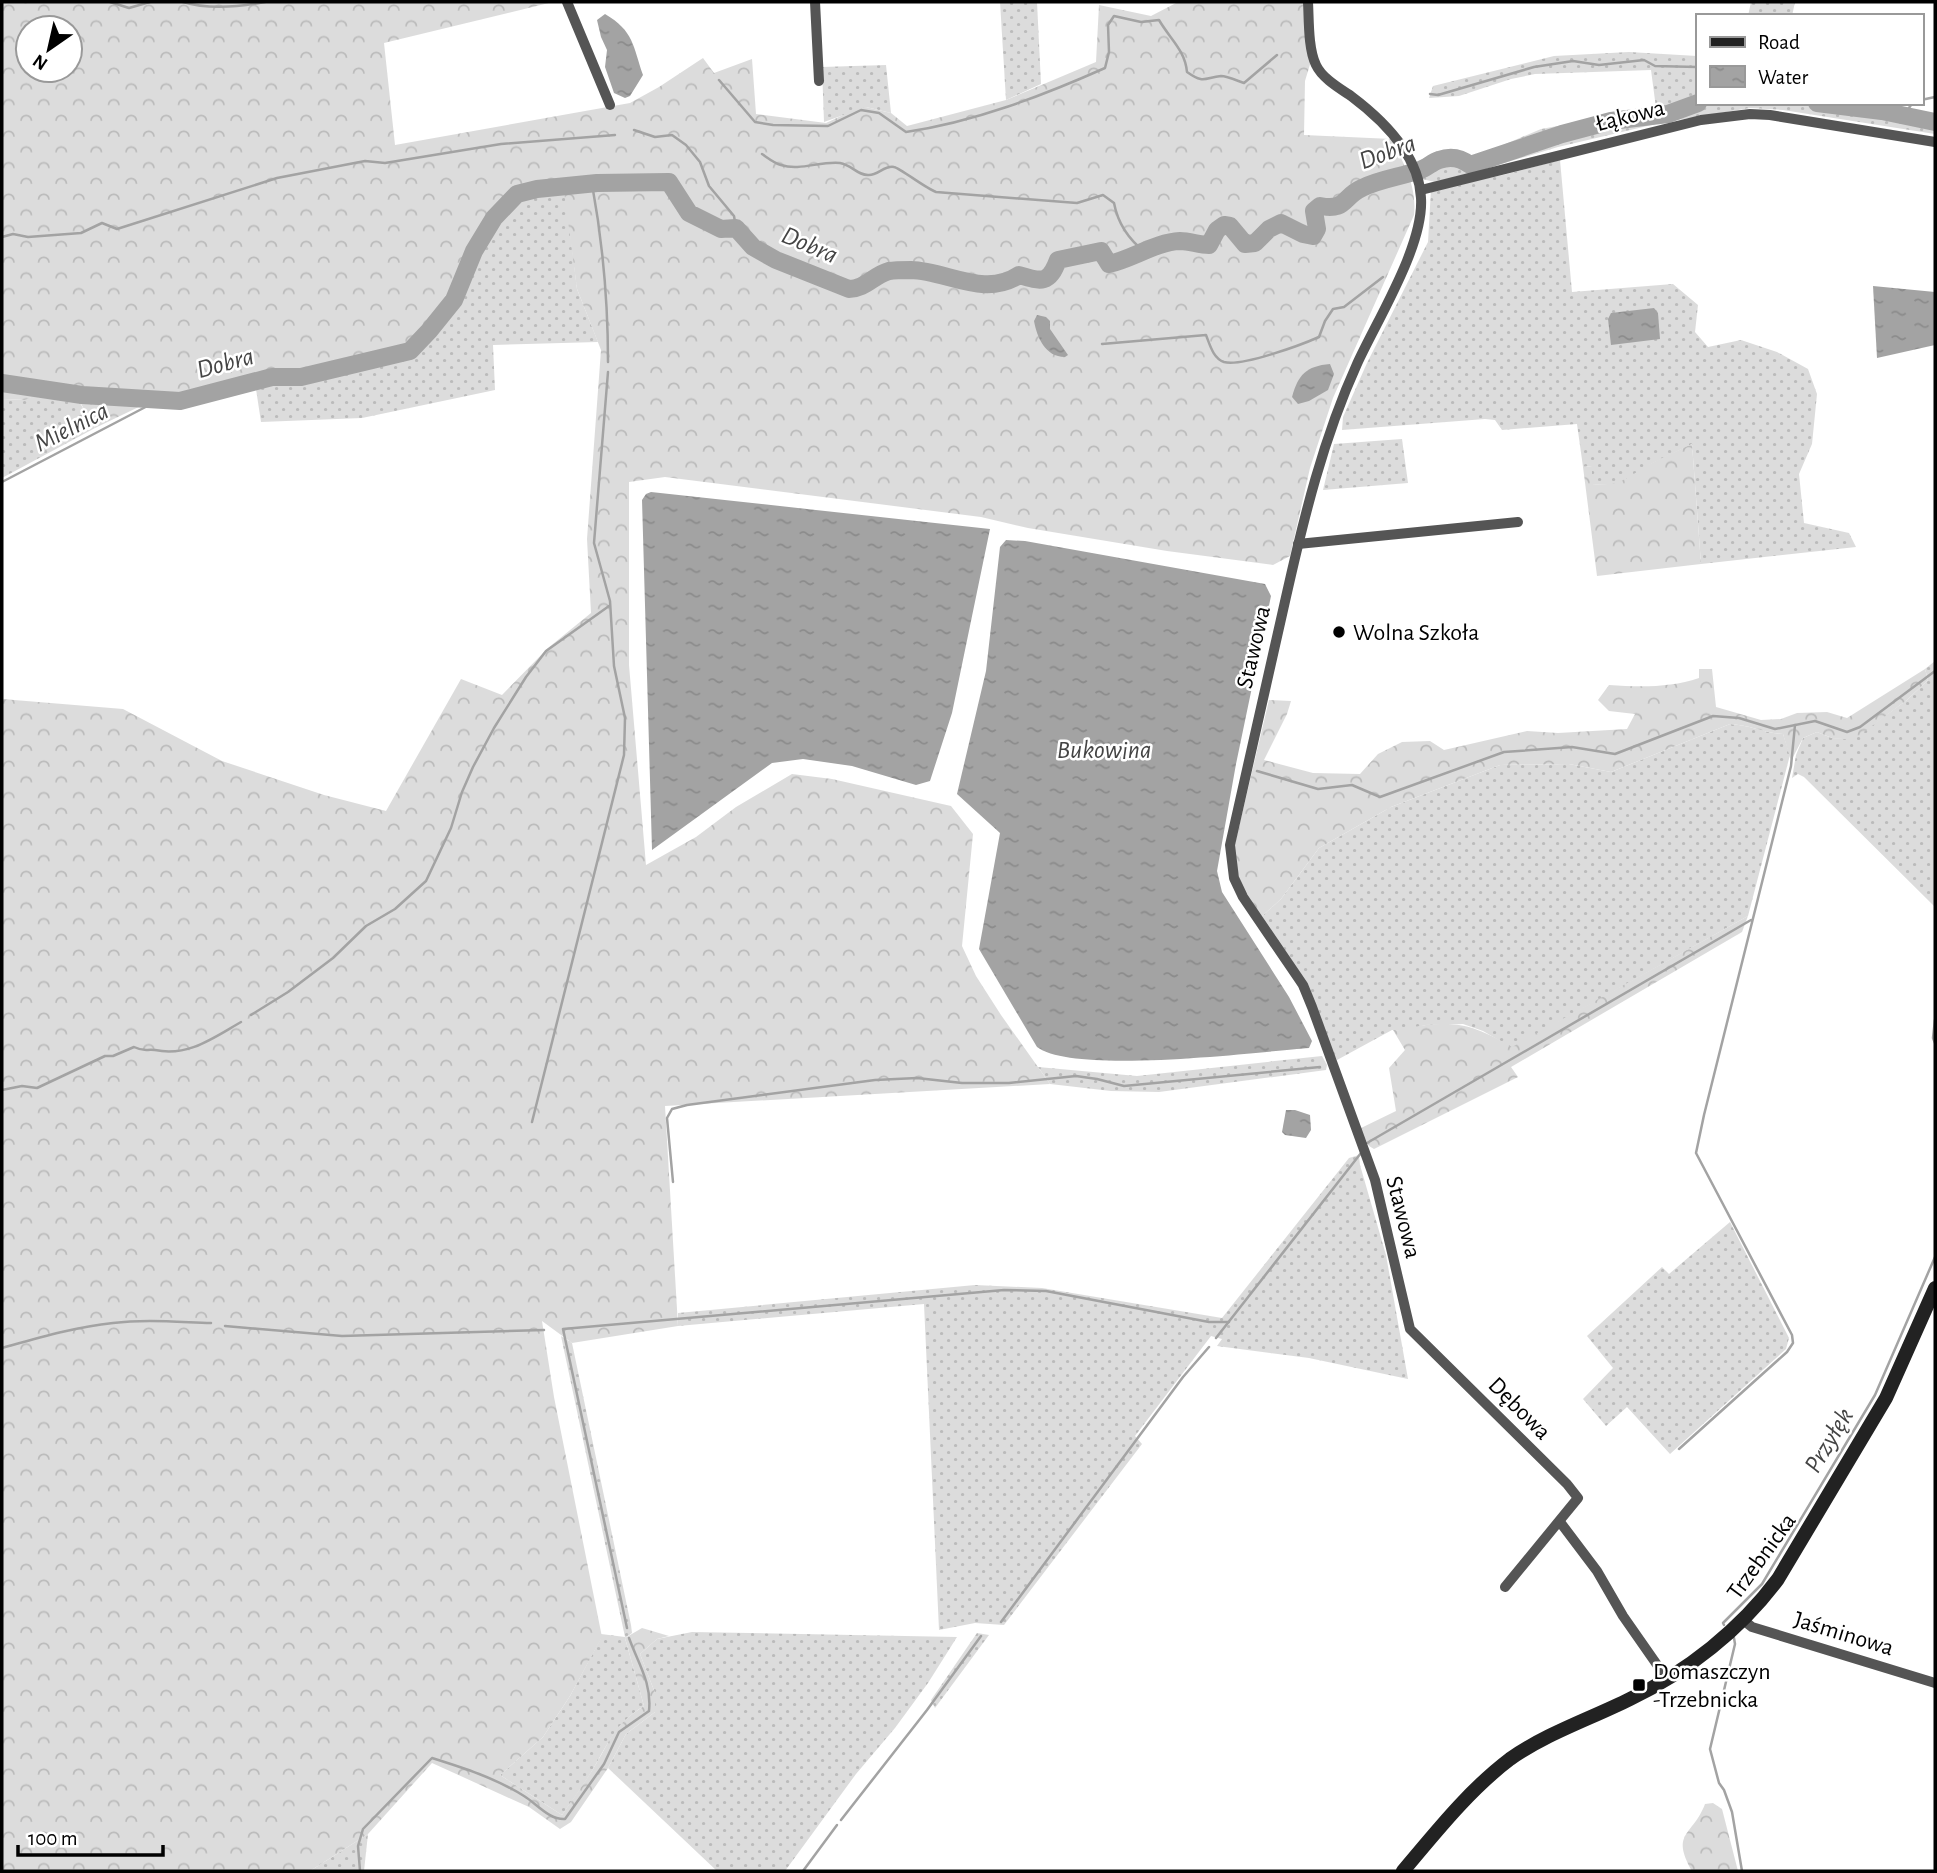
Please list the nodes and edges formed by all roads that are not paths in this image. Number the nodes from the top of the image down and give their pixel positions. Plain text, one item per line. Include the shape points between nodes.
1 (567, 2) edge
2 (815, 2) edge
3 (1308, 2) edge
4 (819, 81) dead end
5 (610, 105) dead end
6 (1935, 142) edge
7 (1421, 190) junction
8 (1518, 522) dead end
9 (1298, 544) junction
10 (1935, 1288) edge
11 (1410, 1329) joint
12 (1560, 1522) junction
13 (1505, 1587) dead end
14 (1740, 1622) junction
15 (1667, 1679) junction
16 (1935, 1683) edge
17 (1403, 1871) edge

1 - 5 street
2 - 4 street
3 - 7 street, Stawowa via 1315,64 1398,139
6 - 7 street, Łąkowa via 1750,114 1701,120
7 - 9 street, Stawowa via 1408,256 1337,407
8 - 9 street
9 - 11 street, Stawowa via 1230,845 1231,860 1243,897 1303,985 1312,1007 1375,1180
10 - 14 street, Trzebnicka via 1866,1434 1778,1579
11 - 12 street, Dębowa via 1576,1493 1576,1503
12 - 13 street, Dębowa
12 - 15 street
14 - 15 street, Trzebnicka
14 - 16 street, Jaśminowa
15 - 17 street, Trzebnicka via 1511,1759 1474,1791

